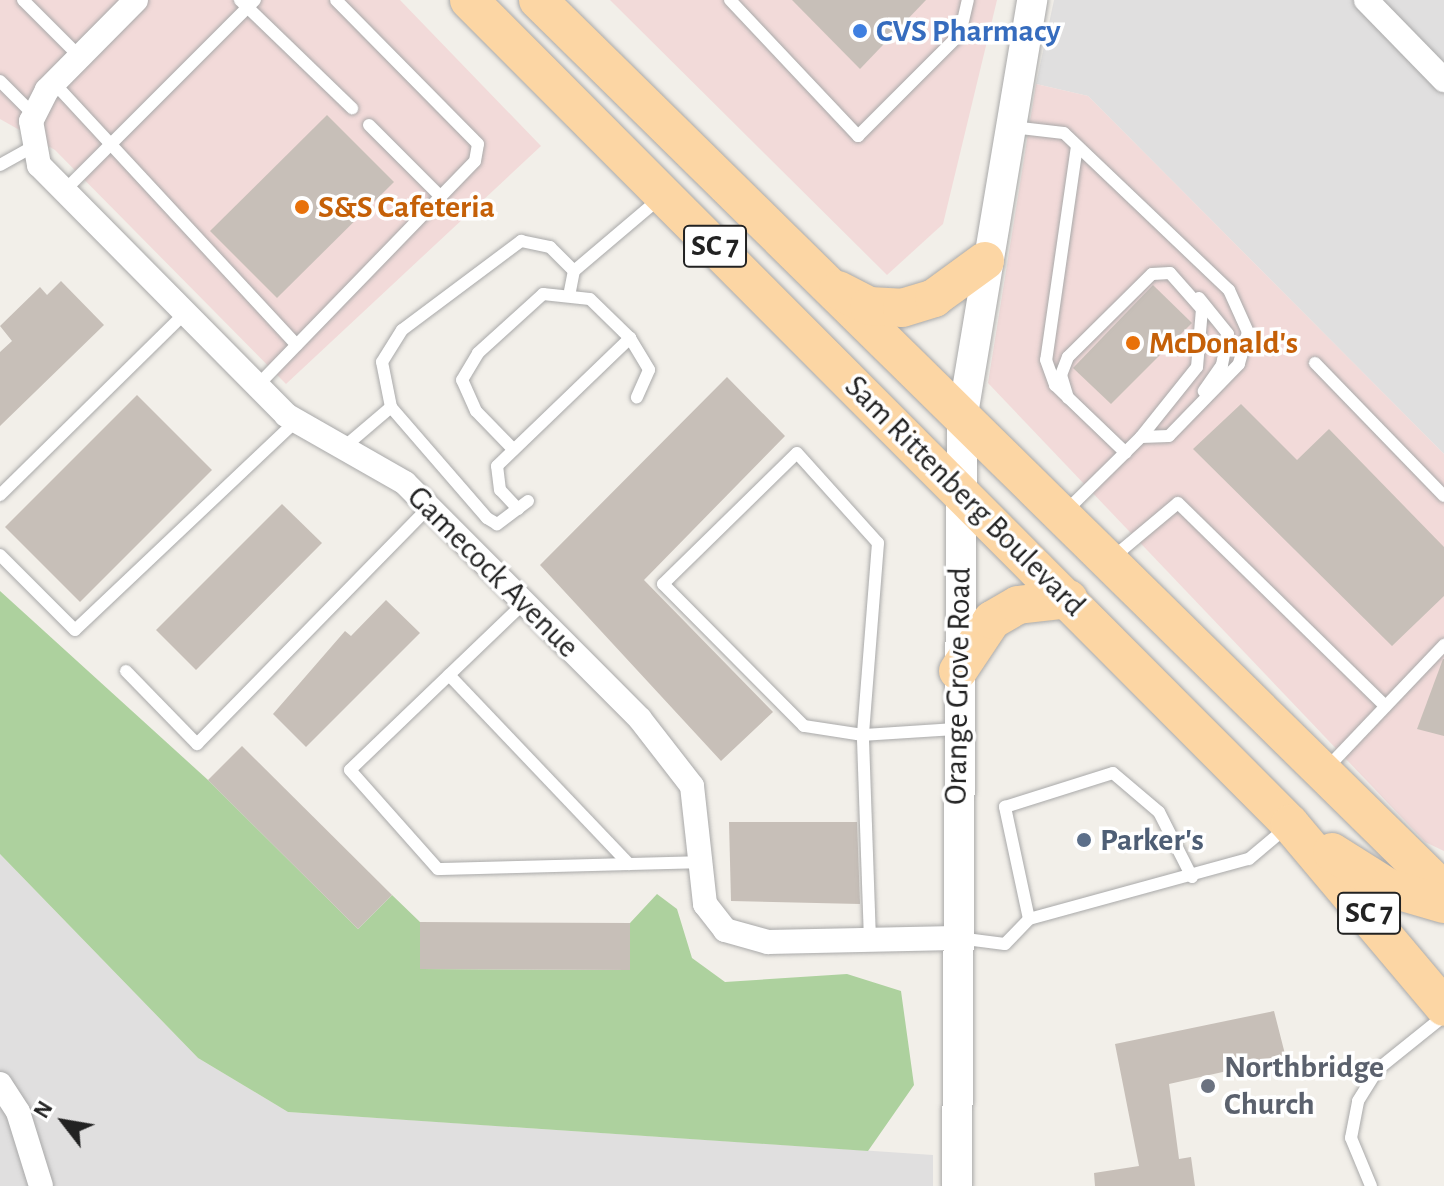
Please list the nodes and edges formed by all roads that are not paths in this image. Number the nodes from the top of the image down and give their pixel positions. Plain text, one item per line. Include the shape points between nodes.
1 (23, 0) edge
2 (136, 0) edge
3 (336, 0) edge
4 (469, 0) edge
5 (538, 0) edge
6 (730, 0) edge
7 (968, 0) edge
8 (1032, 0) edge
9 (1366, 0) edge
10 (247, 3) edge
11 (80, 57) junction
12 (1444, 80) edge
13 (0, 81) edge
14 (54, 83) junction
15 (352, 108) dead end
16 (34, 115) junction
17 (369, 125) dead end
18 (1009, 127) junction
19 (110, 145) junction
20 (1077, 146) junction
21 (33, 147) junction
22 (0, 165) edge
23 (64, 191) junction
24 (664, 195) junction
25 (441, 197) junction
26 (985, 261) junction
27 (574, 271) junction
28 (819, 280) junction
29 (1186, 285) junction
30 (570, 291) junction
31 (185, 313) junction
32 (630, 338) junction
33 (297, 345) junction
34 (1315, 363) dead end
35 (257, 386) junction
36 (637, 397) dead end
37 (1068, 398) junction
38 (391, 407) junction
39 (962, 420) junction
40 (296, 421) junction
41 (1160, 436) junction
42 (1141, 437) junction
43 (511, 447) junction
44 (343, 448) junction
45 (1126, 453) junction
46 (961, 493) junction
47 (0, 495) edge
48 (1444, 496) edge
49 (429, 507) junction
50 (1058, 518) junction
51 (0, 555) edge
52 (1105, 564) junction
53 (1069, 599) junction
54 (524, 603) junction
55 (1444, 645) edge
56 (126, 671) dead end
57 (958, 671) junction
58 (449, 675) junction
59 (1385, 706) junction
60 (957, 729) junction
61 (863, 735) junction
62 (1323, 772) junction
63 (1290, 824) junction
64 (700, 862) junction
65 (629, 864) junction
66 (1192, 877) junction
67 (1444, 891) edge
68 (1444, 904) edge
69 (1029, 919) junction
70 (955, 938) junction
71 (870, 940) junction
72 (1444, 1007) edge
73 (1444, 1016) edge
74 (0, 1084) edge
75 (41, 1186) edge
76 (957, 1186) edge
77 (1371, 1186) edge

1 - 11 lane
2 - 11 street
3 - 25 lane via 478,144 475,161
4 - 24 main road, Sam Rittenberg Boulevard / SC 7
5 - 28 main road, Sam Rittenberg Boulevard / SC 7
6 - 7 lane via 858,136 960,34
8 - 18 street, Orange Grove Road
9 - 12 street
10 - 15 lane
10 - 19 lane
11 - 14 street
13 - 16 lane
14 - 16 street
14 - 19 lane
16 - 21 street
17 - 25 lane
18 - 20 lane via 1064,133
18 - 26 street, Orange Grove Road
19 - 23 lane
19 - 33 lane
20 - 37 lane via 1045,349 1048,373
20 - 41 lane via 1244,312 1248,332 1239,364 1169,436
21 - 22 lane
21 - 23 street, Gamecock Avenue
23 - 31 street, Gamecock Avenue
24 - 27 lane
24 - 46 main road, Sam Rittenberg Boulevard / SC 7
25 - 33 lane
26 - 28 main road via 934,298 902,308 869,306
26 - 39 street, Orange Grove Road
27 - 30 lane
27 - 38 lane via 539,243 521,241 494,256 402,330 382,362
28 - 39 main road, Sam Rittenberg Boulevard / SC 7
29 - 37 lane via 1170,273 1152,274 1068,357 1061,375
29 - 41 lane via 1228,334 1214,377
29 - 42 lane via 1202,309 1197,367
30 - 32 lane via 590,299
30 - 43 lane via 543,294 478,353 462,380 476,411
31 - 35 street, Gamecock Avenue
31 - 47 lane
32 - 36 lane via 649,370
32 - 43 lane
33 - 35 lane
34 - 48 lane
35 - 40 street, Gamecock Avenue
37 - 45 lane
38 - 43 lane via 497,524 523,505 497,481 497,466
38 - 44 lane
39 - 46 street, Orange Grove Road
39 - 50 main road, Sam Rittenberg Boulevard / SC 7
40 - 44 street, Gamecock Avenue
40 - 51 lane via 75,630
41 - 42 lane
42 - 45 lane
44 - 49 street, Gamecock Avenue via 405,483
45 - 50 lane
46 - 53 main road, Sam Rittenberg Boulevard / SC 7
46 - 57 street, Orange Grove Road
49 - 54 street, Gamecock Avenue
49 - 56 lane via 197,744
50 - 52 main road, Sam Rittenberg Boulevard / SC 7
52 - 59 lane via 1178,503
52 - 62 main road, Sam Rittenberg Boulevard / SC 7
53 - 57 main road via 1018,605 992,620
53 - 63 main road, Sam Rittenberg Boulevard / SC 7
54 - 58 lane
54 - 64 street, Gamecock Avenue via 640,719 692,786
55 - 59 lane
57 - 60 street, Orange Grove Road
58 - 65 lane
58 - 65 lane via 350,770 438,869
59 - 62 lane
60 - 61 lane
60 - 70 street, Orange Grove Road
61 - 61 lane via 878,543 797,453 663,584 804,726
61 - 71 lane
62 - 67 main road, Sam Rittenberg Boulevard / SC 7
63 - 66 lane via 1249,859
63 - 68 main road via 1389,888
63 - 72 main road, Sam Rittenberg Boulevard / SC 7
64 - 65 lane
64 - 71 street, Gamecock Avenue via 705,904 725,930 768,942
66 - 69 lane
66 - 69 lane via 1159,812 1113,773 1005,807
69 - 70 lane via 1005,944
70 - 71 street, Gamecock Avenue
70 - 76 street, Orange Grove Road
73 - 77 lane via 1378,1069 1358,1101 1351,1138
74 - 75 street via 18,1112

